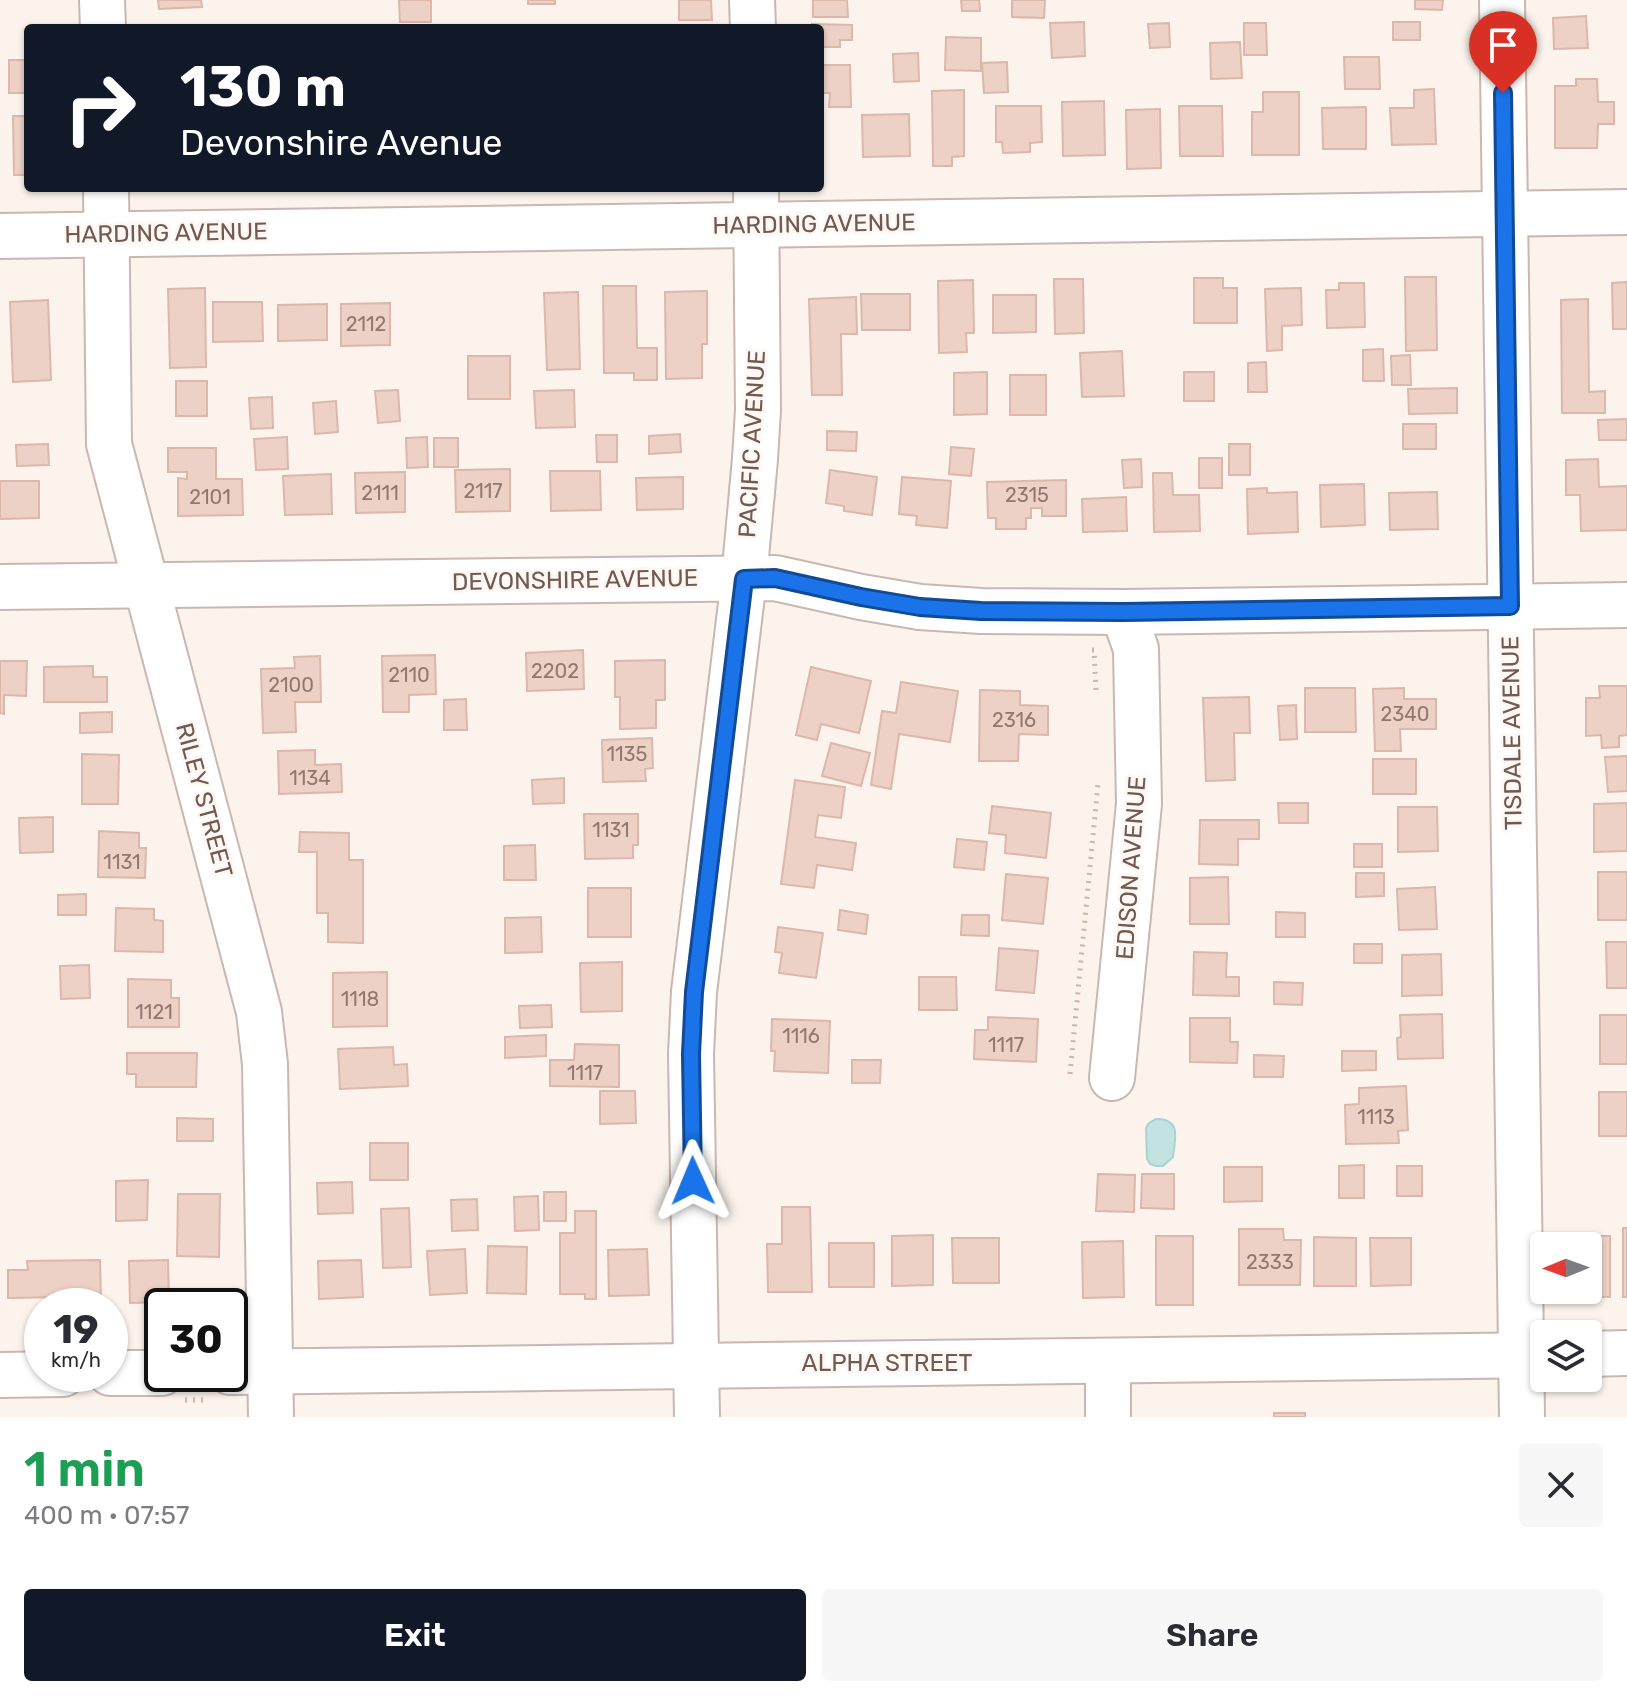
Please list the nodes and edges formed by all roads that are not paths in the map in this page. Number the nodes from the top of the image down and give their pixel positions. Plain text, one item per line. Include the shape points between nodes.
1 (102, 0) edge
2 (752, 0) edge
3 (1502, 0) edge
4 (103, 24) edge
5 (753, 24) edge
6 (106, 192) edge
7 (757, 206) edge
8 (1627, 212) edge
9 (1504, 214) junction
10 (107, 234) junction
11 (0, 236) edge
12 (744, 579) junction
13 (148, 585) junction
14 (0, 587) edge
15 (1627, 605) edge
16 (1510, 606) junction
17 (1123, 612) junction
18 (1091, 1076) road end
19 (1532, 1320) edge
20 (1627, 1353) edge
21 (1602, 1354) edge
22 (1530, 1355) edge
23 (1108, 1361) junction
24 (696, 1365) junction
25 (250, 1371) edge
26 (1530, 1372) edge
27 (0, 1375) edge
28 (24, 1375) edge
29 (271, 1417) edge
30 (697, 1417) edge
31 (1108, 1417) edge
32 (1522, 1417) edge

1 - 4 street
2 - 5 street
3 - 9 street, TISDALE AVENUE
6 - 10 street, RILEY STREET
7 - 9 street, HARDING AVENUE
7 - 10 street, HARDING AVENUE
7 - 12 street, PACIFIC AVENUE via 758,410
8 - 9 street, HARDING AVENUE
9 - 16 street, TISDALE AVENUE
10 - 11 street, HARDING AVENUE
10 - 13 street, RILEY STREET via 109,444
12 - 13 street, DEVONSHIRE AVENUE
12 - 17 street, DEVONSHIRE AVENUE via 775,578 920,607
12 - 24 street, PACIFIC AVENUE via 694,992
13 - 14 street, DEVONSHIRE AVENUE
13 - 25 street, RILEY STREET via 259,1012 265,1064
15 - 16 street, DEVONSHIRE AVENUE
16 - 17 street, DEVONSHIRE AVENUE
16 - 19 street, TISDALE AVENUE
17 - 18 street, EDISON AVENUE via 1136,649 1139,804
20 - 21 street
22 - 23 street, ALPHA STREET
23 - 24 street, ALPHA STREET
23 - 31 street
24 - 25 street, ALPHA STREET
24 - 30 street, PACIFIC AVENUE
25 - 29 street, RILEY STREET
26 - 32 street, TISDALE AVENUE
27 - 28 street

